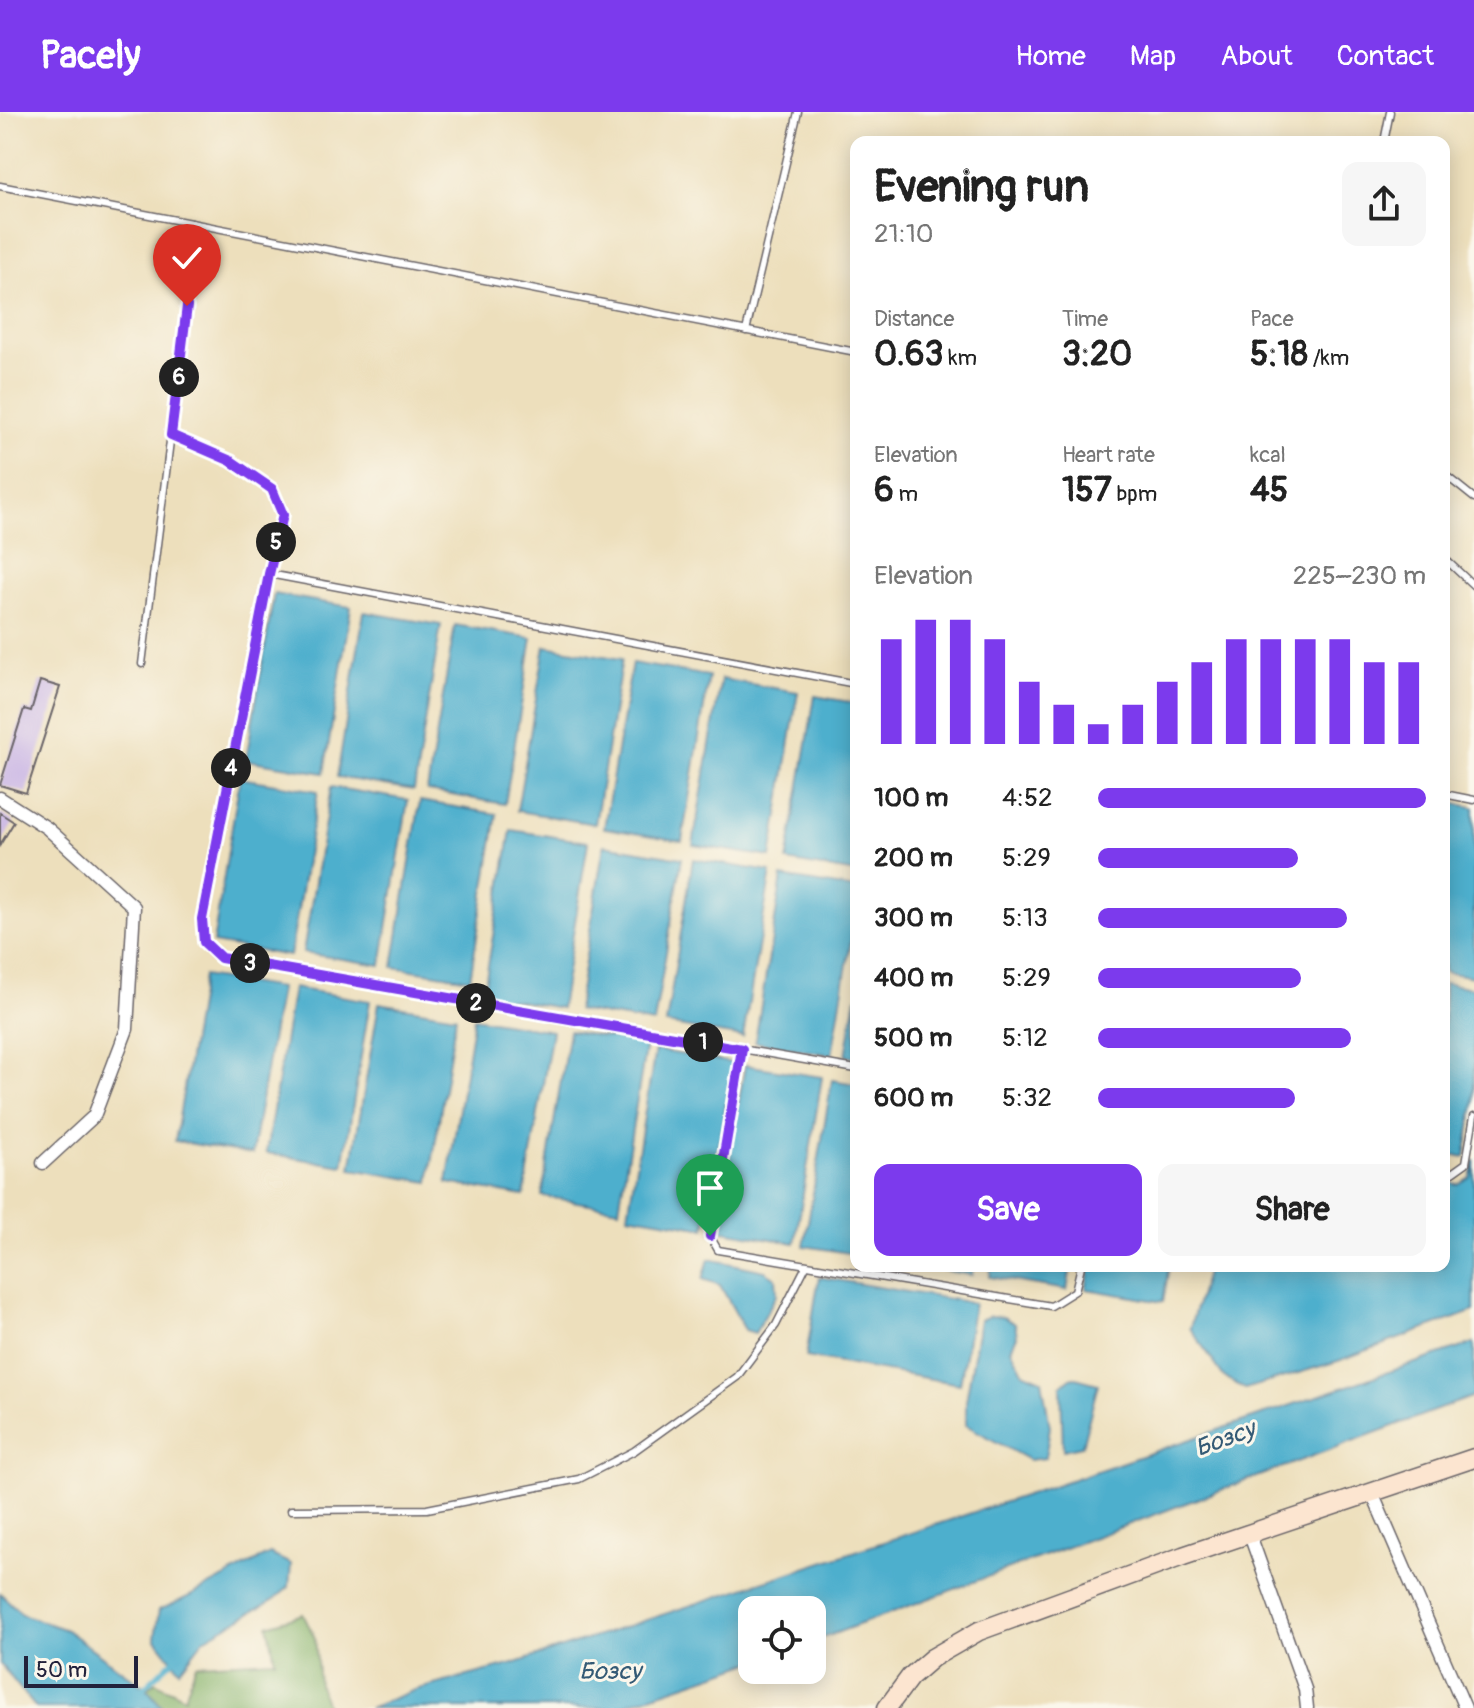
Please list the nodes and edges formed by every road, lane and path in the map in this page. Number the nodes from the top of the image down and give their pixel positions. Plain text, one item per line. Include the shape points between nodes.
1 (798, 112) edge
2 (1390, 112) edge
3 (1385, 136) edge
4 (0, 186) edge
5 (192, 223) junction
6 (746, 331) junction
7 (850, 351) edge
8 (171, 435) junction
9 (1450, 479) edge
10 (1474, 498) edge
11 (1450, 564) edge
12 (269, 574) junction
13 (1474, 586) edge
14 (142, 664) dead end
15 (850, 683) edge
16 (1450, 795) edge
17 (0, 798) edge
18 (1474, 800) edge
19 (742, 1049) junction
20 (850, 1068) edge
21 (1474, 1116) edge
22 (43, 1163) dead end
23 (1450, 1173) edge
24 (806, 1266) junction
25 (1080, 1272) edge
26 (1474, 1458) edge
27 (1372, 1493) junction
28 (291, 1510) dead end
29 (1250, 1535) junction
30 (887, 1708) edge
31 (1307, 1708) edge
32 (1465, 1708) edge

1 - 6 lane
2 - 3 lane
4 - 5 lane
5 - 6 lane
5 - 8 lane
6 - 7 lane
8 - 12 lane via 231,461 272,489 283,515
8 - 14 lane
9 - 10 lane
11 - 13 lane
12 - 15 lane
12 - 19 lane via 202,919 204,942 221,958
16 - 18 lane
17 - 22 street via 47,828 134,907 127,1029 94,1116
19 - 20 lane
19 - 24 lane via 710,1236 718,1250
21 - 23 lane via 1466,1163
24 - 25 lane via 1051,1306 1075,1291
24 - 28 lane via 776,1325 737,1377 634,1451 579,1479 427,1509
26 - 27 main road
27 - 29 main road
27 - 32 street
29 - 30 main road via 979,1631 932,1658
29 - 31 street via 1305,1689

